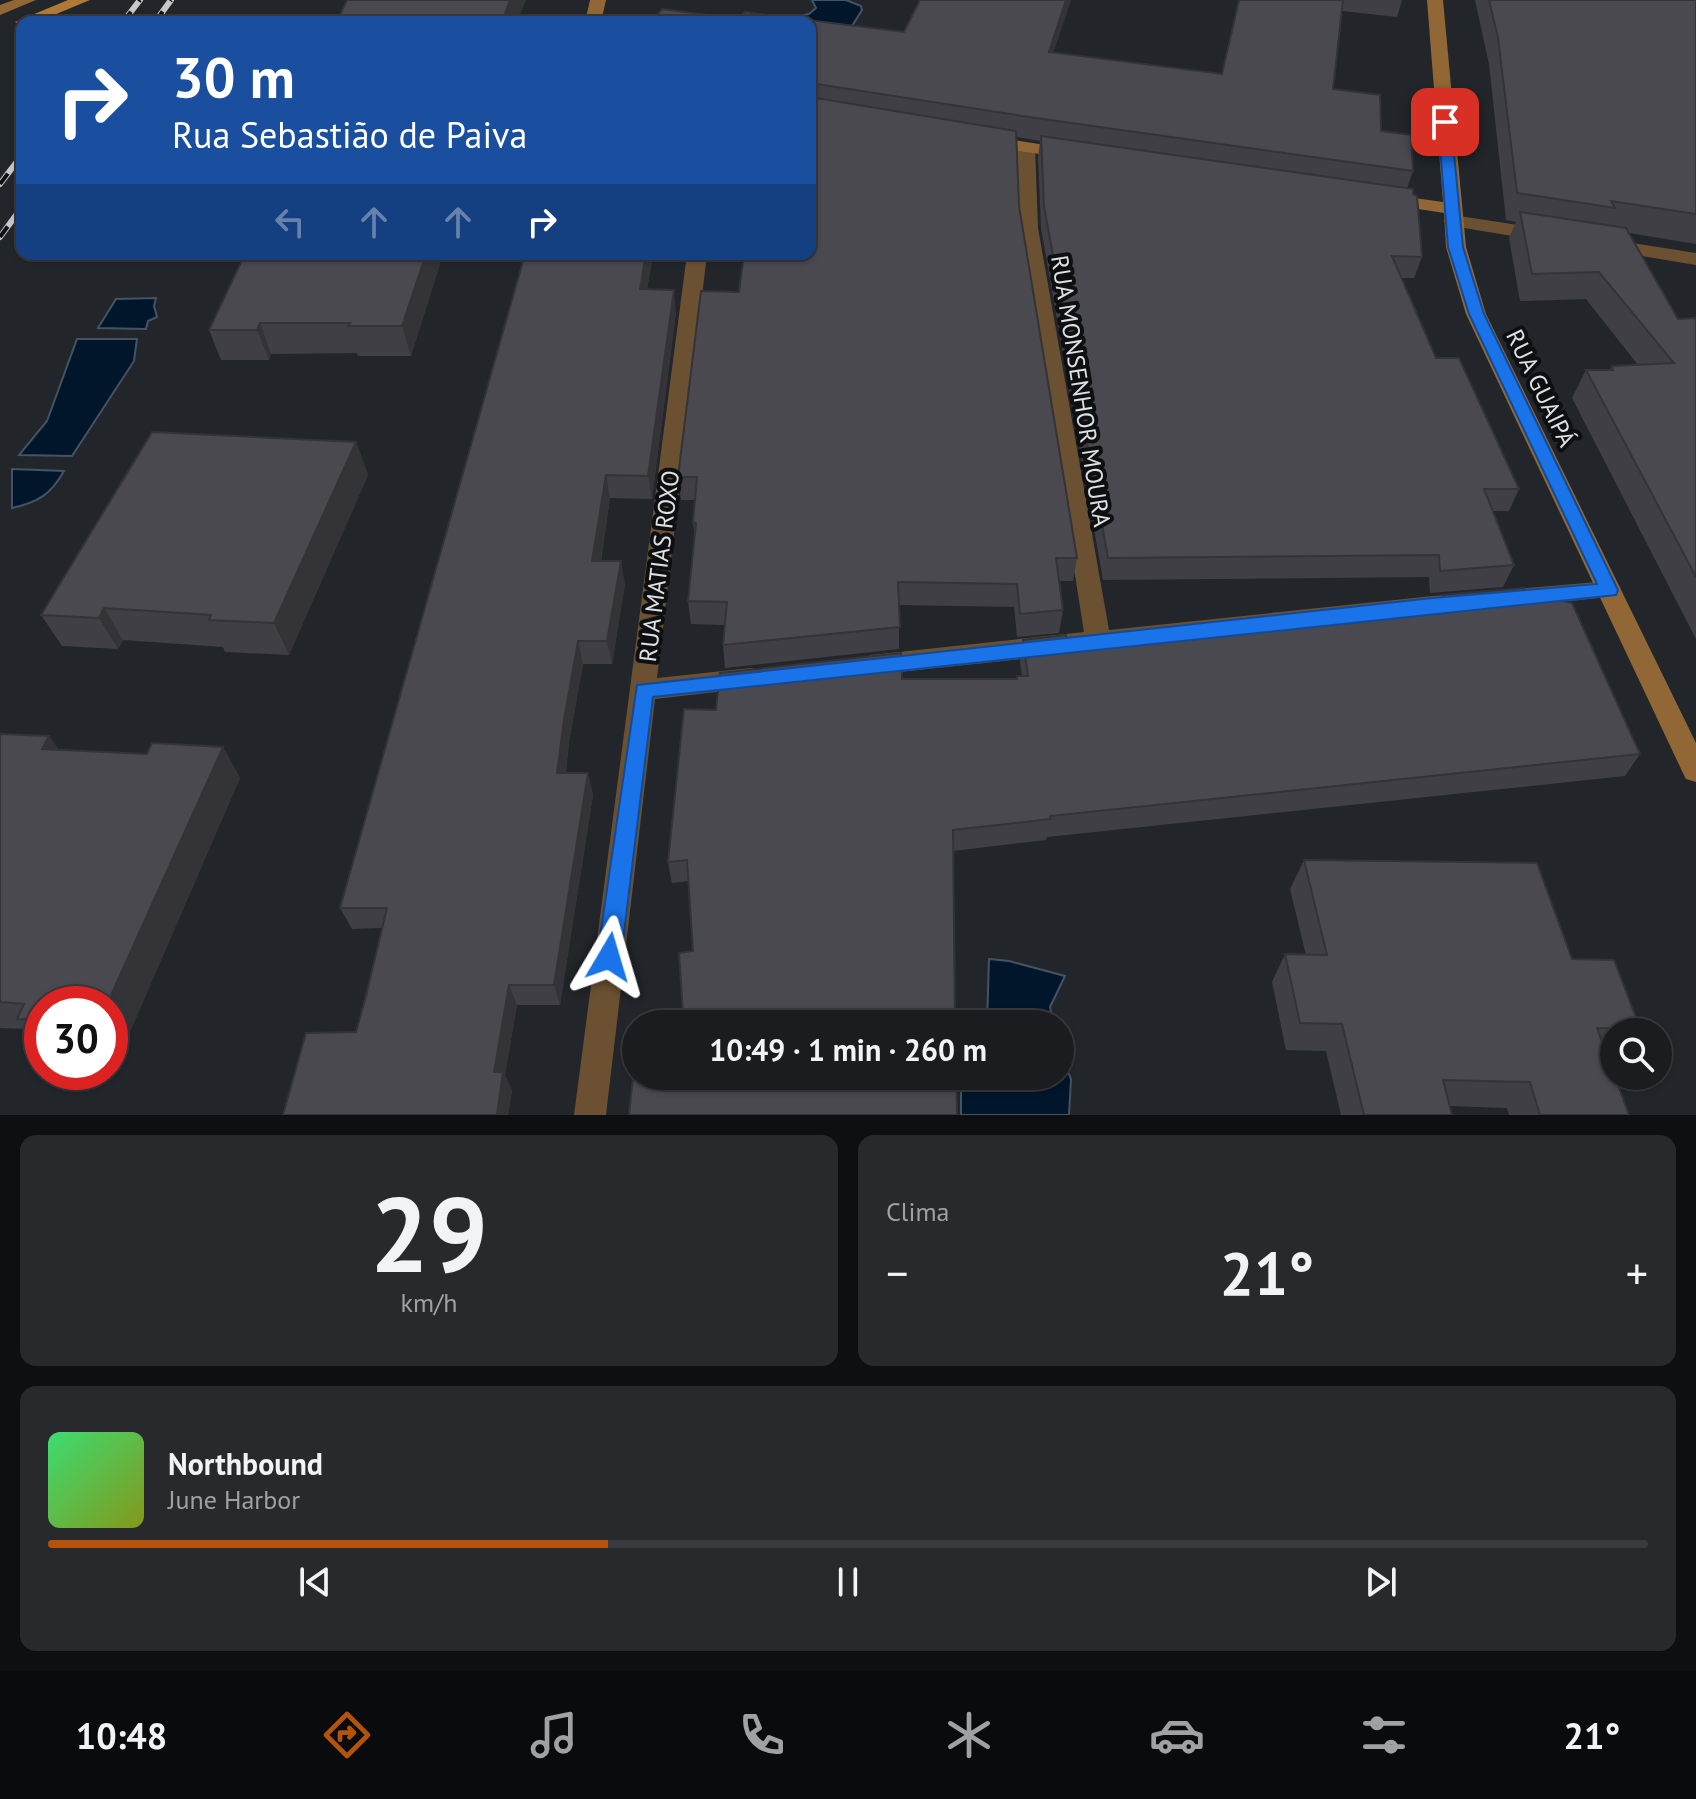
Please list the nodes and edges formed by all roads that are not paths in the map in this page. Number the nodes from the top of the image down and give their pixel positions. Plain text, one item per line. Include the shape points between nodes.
1 (28, 0) edge
2 (1435, 0) edge
3 (80, 1) edge
4 (0, 10) edge
5 (40, 16) edge
6 (964, 137) edge
7 (1026, 147) junction
8 (1089, 156) edge
9 (1370, 197) edge
10 (1452, 215) junction
11 (1555, 237) edge
12 (1586, 242) edge
13 (1696, 259) edge
14 (696, 260) edge
15 (1609, 590) junction
16 (1098, 641) junction
17 (843, 668) edge
18 (781, 675) edge
19 (644, 690) junction
20 (1696, 771) edge
21 (590, 1115) edge

1 - 4 main road
2 - 10 main road, RUA GUAIPÁ
3 - 5 main road
6 - 7 main road
7 - 8 main road
7 - 16 street, RUA MONSENHOR MOURA via 1029,228
9 - 10 main road
10 - 11 street
10 - 15 main road, RUA GUAIPÁ via 1476,314
12 - 13 street
14 - 19 street, RUA MATIAS ROXO
15 - 16 street
15 - 20 main road, RUA GUAIPÁ
16 - 17 street
18 - 19 street
19 - 21 street, RUA MATIAS ROXO

